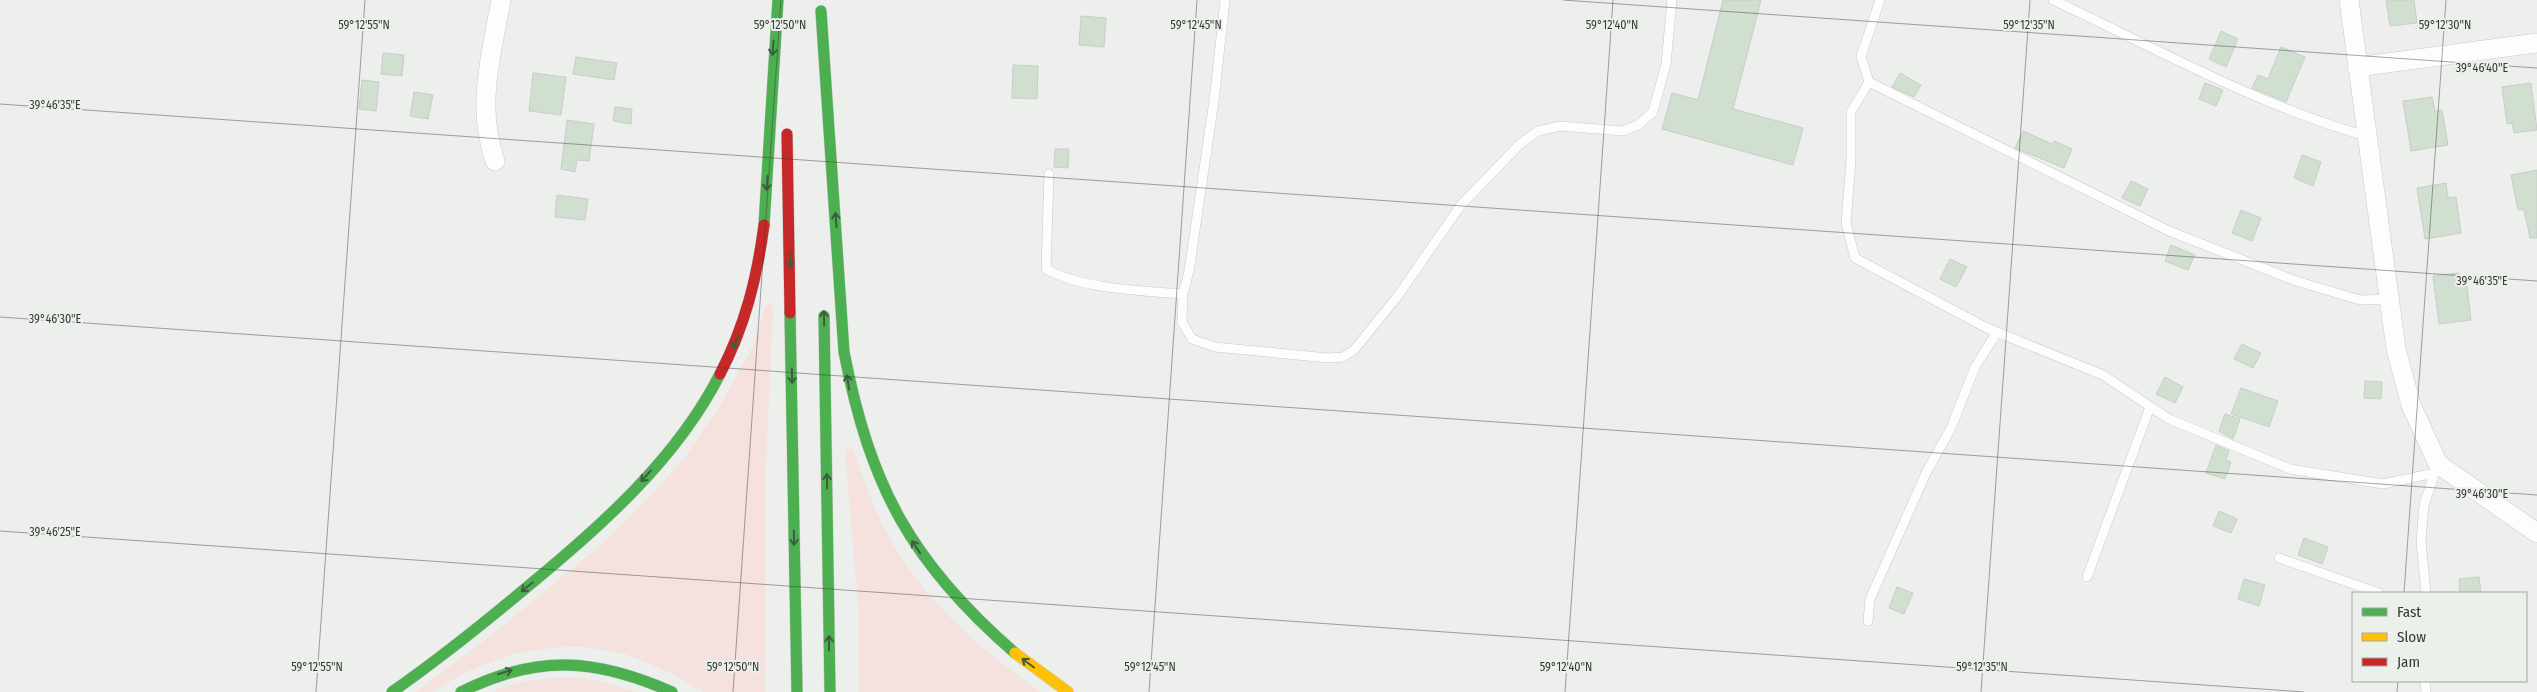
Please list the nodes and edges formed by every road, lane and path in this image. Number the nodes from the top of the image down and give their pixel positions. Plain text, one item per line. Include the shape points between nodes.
1 (501, 0) edge
2 (778, 0) edge
3 (785, 0) edge
4 (1225, 0) edge
5 (1672, 0) edge
6 (1880, 0) edge
7 (2053, 0) edge
8 (2349, 0) edge
9 (821, 5) edge
10 (2537, 43) edge
11 (786, 65) dead end
12 (2357, 67) junction
13 (1869, 82) junction
14 (787, 121) dead end
15 (2366, 136) junction
16 (495, 161) dead end
17 (1049, 174) dead end
18 (823, 212) dead end
19 (1184, 294) junction
20 (2390, 299) junction
21 (824, 301) dead end
22 (1997, 332) junction
23 (2150, 407) junction
24 (2436, 469) junction
25 (2537, 533) edge
26 (2278, 558) dead end
27 (2087, 577) dead end
28 (2376, 592) edge
29 (2426, 592) edge
30 (1868, 621) dead end
31 (392, 692) edge
32 (461, 692) edge
33 (672, 692) edge
34 (797, 692) edge
35 (830, 692) edge
36 (1068, 692) edge

1 - 16 street via 484,117
2 -> 31 main road via 773,49 772,135 758,267 743,325 713,386 669,450 594,528 498,612
3 - 11 main road
4 - 19 lane via 1214,101
5 - 19 lane via 1666,64 1653,112 1638,125 1623,131 1560,126 1538,131 1520,144 1461,205 1397,297 1354,350 1343,357 1214,347 1192,339 1182,322
6 - 13 lane via 1861,56
7 - 15 lane via 2242,89
8 - 12 street
9 - 18 main road
36 -> 9 main road via 1018,656 932,571 891,507 871,464 858,426 844,352
10 - 12 street
12 - 15 street
13 - 20 lane via 2169,231 2305,284 2360,300
13 - 22 lane via 1851,112 1846,223 1855,258
14 -> 34 main road
15 - 20 street
17 - 19 lane via 1046,269 1057,276 1122,289
20 - 24 street via 2396,349 2411,405
35 -> 21 main road
22 - 23 lane via 2103,375
22 - 30 lane via 1974,367 1951,428 1926,473 1870,599
23 - 24 lane via 2169,419 2290,469 2383,484
23 - 27 lane
24 - 25 street
24 - 29 lane via 2424,505 2421,540
26 - 28 lane
32 -> 33 main road via 518,668 559,663 616,670

